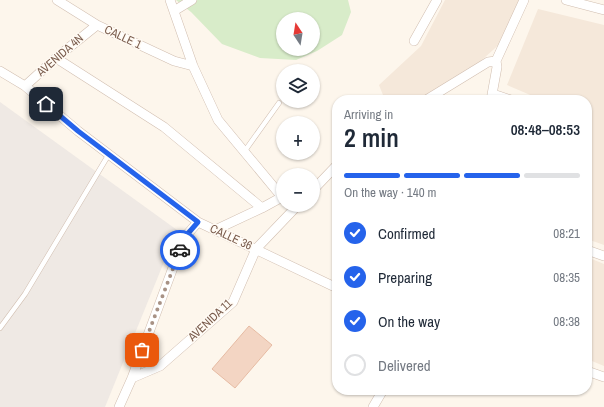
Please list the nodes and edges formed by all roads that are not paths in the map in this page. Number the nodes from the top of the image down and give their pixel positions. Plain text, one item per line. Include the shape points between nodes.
1 (58, 0) edge
2 (170, 0) edge
3 (192, 0) edge
4 (437, 0) edge
5 (524, 0) edge
6 (566, 0) edge
7 (174, 10) junction
8 (604, 10) edge
9 (96, 25) junction
10 (414, 41) dead end
11 (56, 58) junction
12 (496, 61) junction
13 (193, 66) junction
14 (0, 71) edge
15 (24, 86) junction
16 (434, 95) edge
17 (492, 95) edge
18 (276, 107) edge
19 (244, 152) junction
20 (109, 154) junction
21 (332, 170) edge
22 (320, 183) edge
23 (276, 190) edge
24 (276, 200) edge
25 (262, 208) junction
26 (290, 212) edge
27 (198, 222) junction
28 (215, 230) junction
29 (256, 249) junction
30 (592, 252) edge
31 (604, 256) edge
32 (332, 286) edge
33 (0, 328) edge
34 (592, 373) edge
35 (604, 377) edge
36 (132, 378) junction
37 (380, 395) edge
38 (119, 407) edge
39 (373, 407) edge

1 - 9 street, CALLE 1
2 - 7 street
3 - 7 street
4 - 10 street
5 - 12 street
6 - 8 street
7 - 13 street
9 - 11 street, AVENIDA 4N
9 - 13 street, CALLE 1 via 174,61
11 - 15 street, AVENIDA 4N
11 - 25 street via 164,127
12 - 16 street via 488,62
12 - 17 street
13 - 19 street via 218,120
14 - 15 street, CALLE 36
15 - 20 street, CALLE 36
18 - 19 lane
19 - 23 street
20 - 27 street, CALLE 36
20 - 33 lane via 25,294
21 - 22 street
24 - 25 street
25 - 28 street
26 - 29 street, AVENIDA 11
27 - 28 street, CALLE 36
27 - 36 street via 184,238
28 - 29 street, CALLE 36
29 - 32 street, CALLE 36
29 - 36 street, AVENIDA 11 via 233,302 160,366
30 - 31 street
34 - 35 street
36 - 38 street
37 - 39 street

